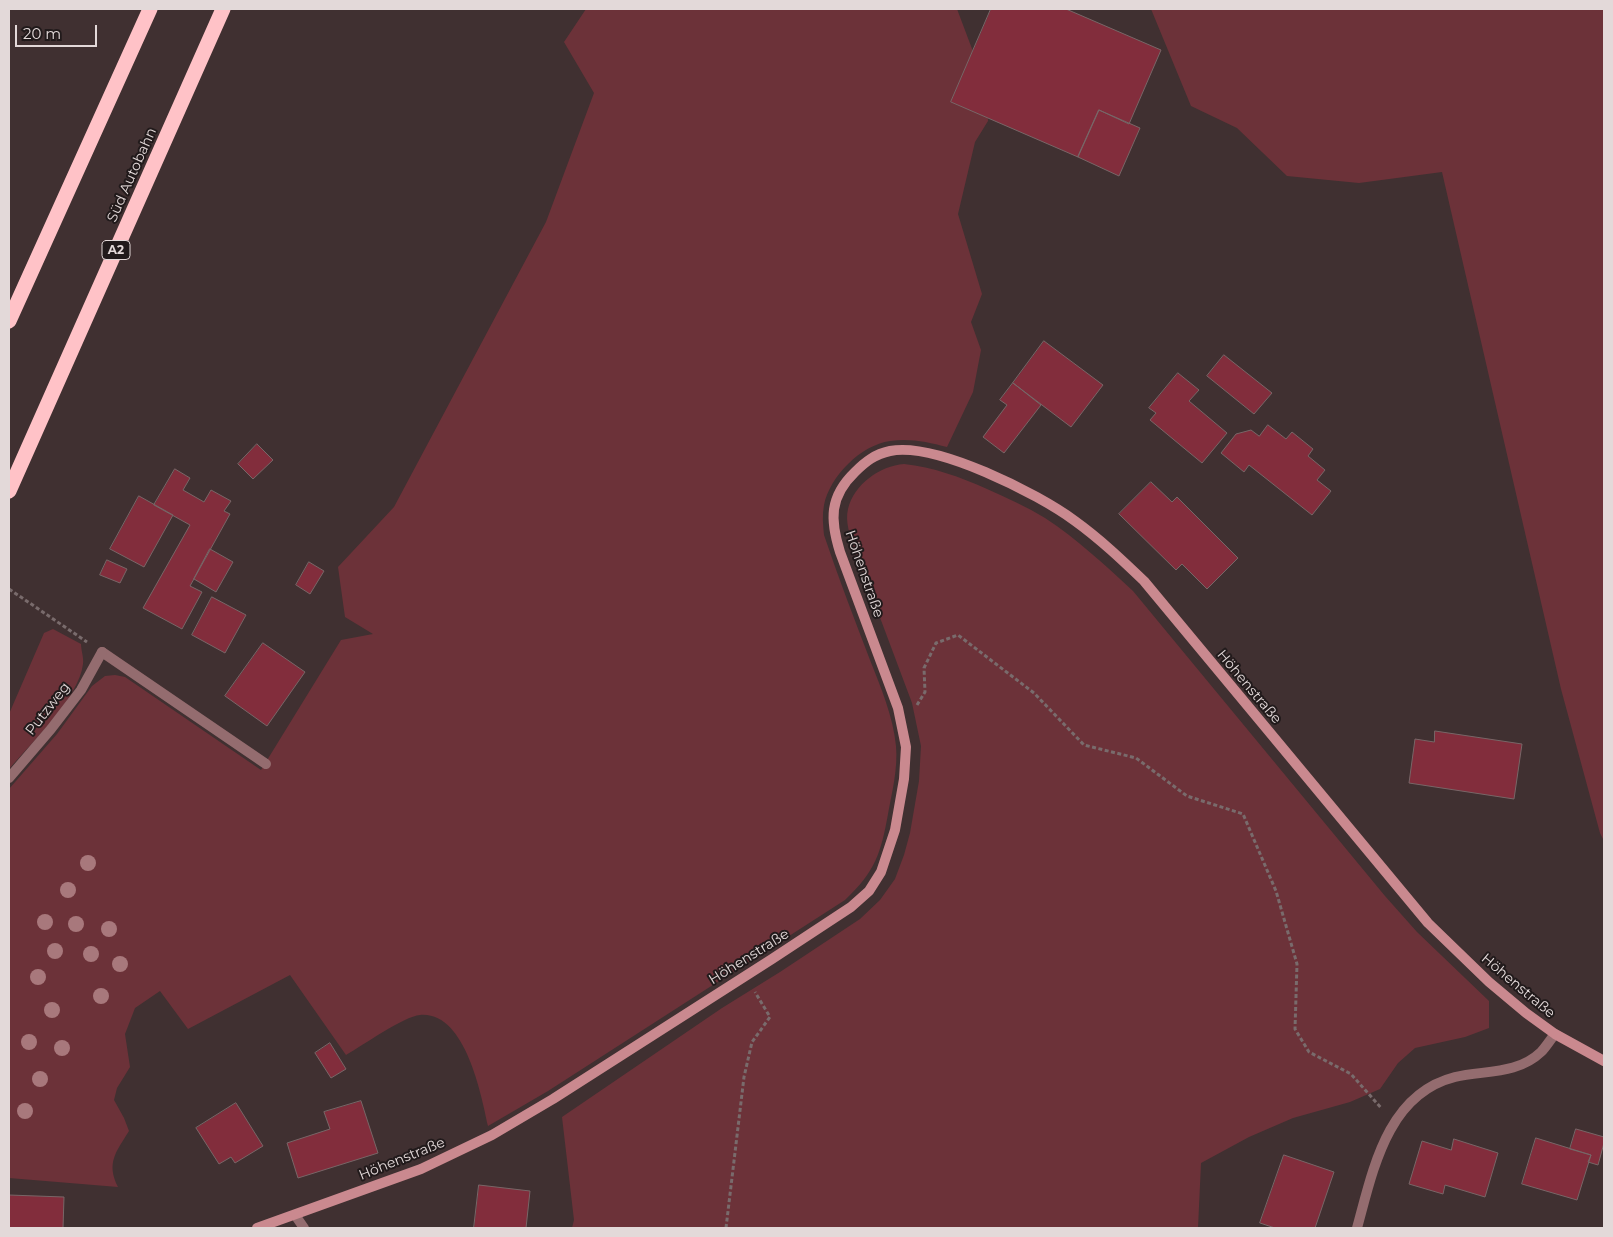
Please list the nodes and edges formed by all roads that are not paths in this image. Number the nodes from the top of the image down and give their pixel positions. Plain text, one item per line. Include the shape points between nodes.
1 (150, 9) edge
2 (223, 9) edge
3 (9, 321) edge
4 (9, 491) edge
5 (266, 764) dead end
6 (9, 778) edge
7 (1555, 1034) junction
8 (1604, 1060) edge
9 (295, 1214) junction
10 (257, 1228) edge
11 (304, 1228) edge
12 (1357, 1228) edge

1 - 3 highway
2 - 4 highway, Süd Autobahn / A2
5 - 6 street, Putzweg via 102,652 81,690
7 - 8 street, Höhenstraße
7 - 9 street, Höhenstraße via 1489,982 1428,923 1144,581 1110,550 1075,521 1027,492 944,456 903,449 878,454 854,473 838,493 833,519 840,552 891,688 906,747 895,830 882,872 869,891 851,907 744,977 492,1135 421,1169
7 - 12 street via 1540,1052 1525,1063 1509,1069 1455,1077 1433,1084 1415,1096 1398,1115 1385,1140
9 - 10 street, Höhenstraße
9 - 11 street

